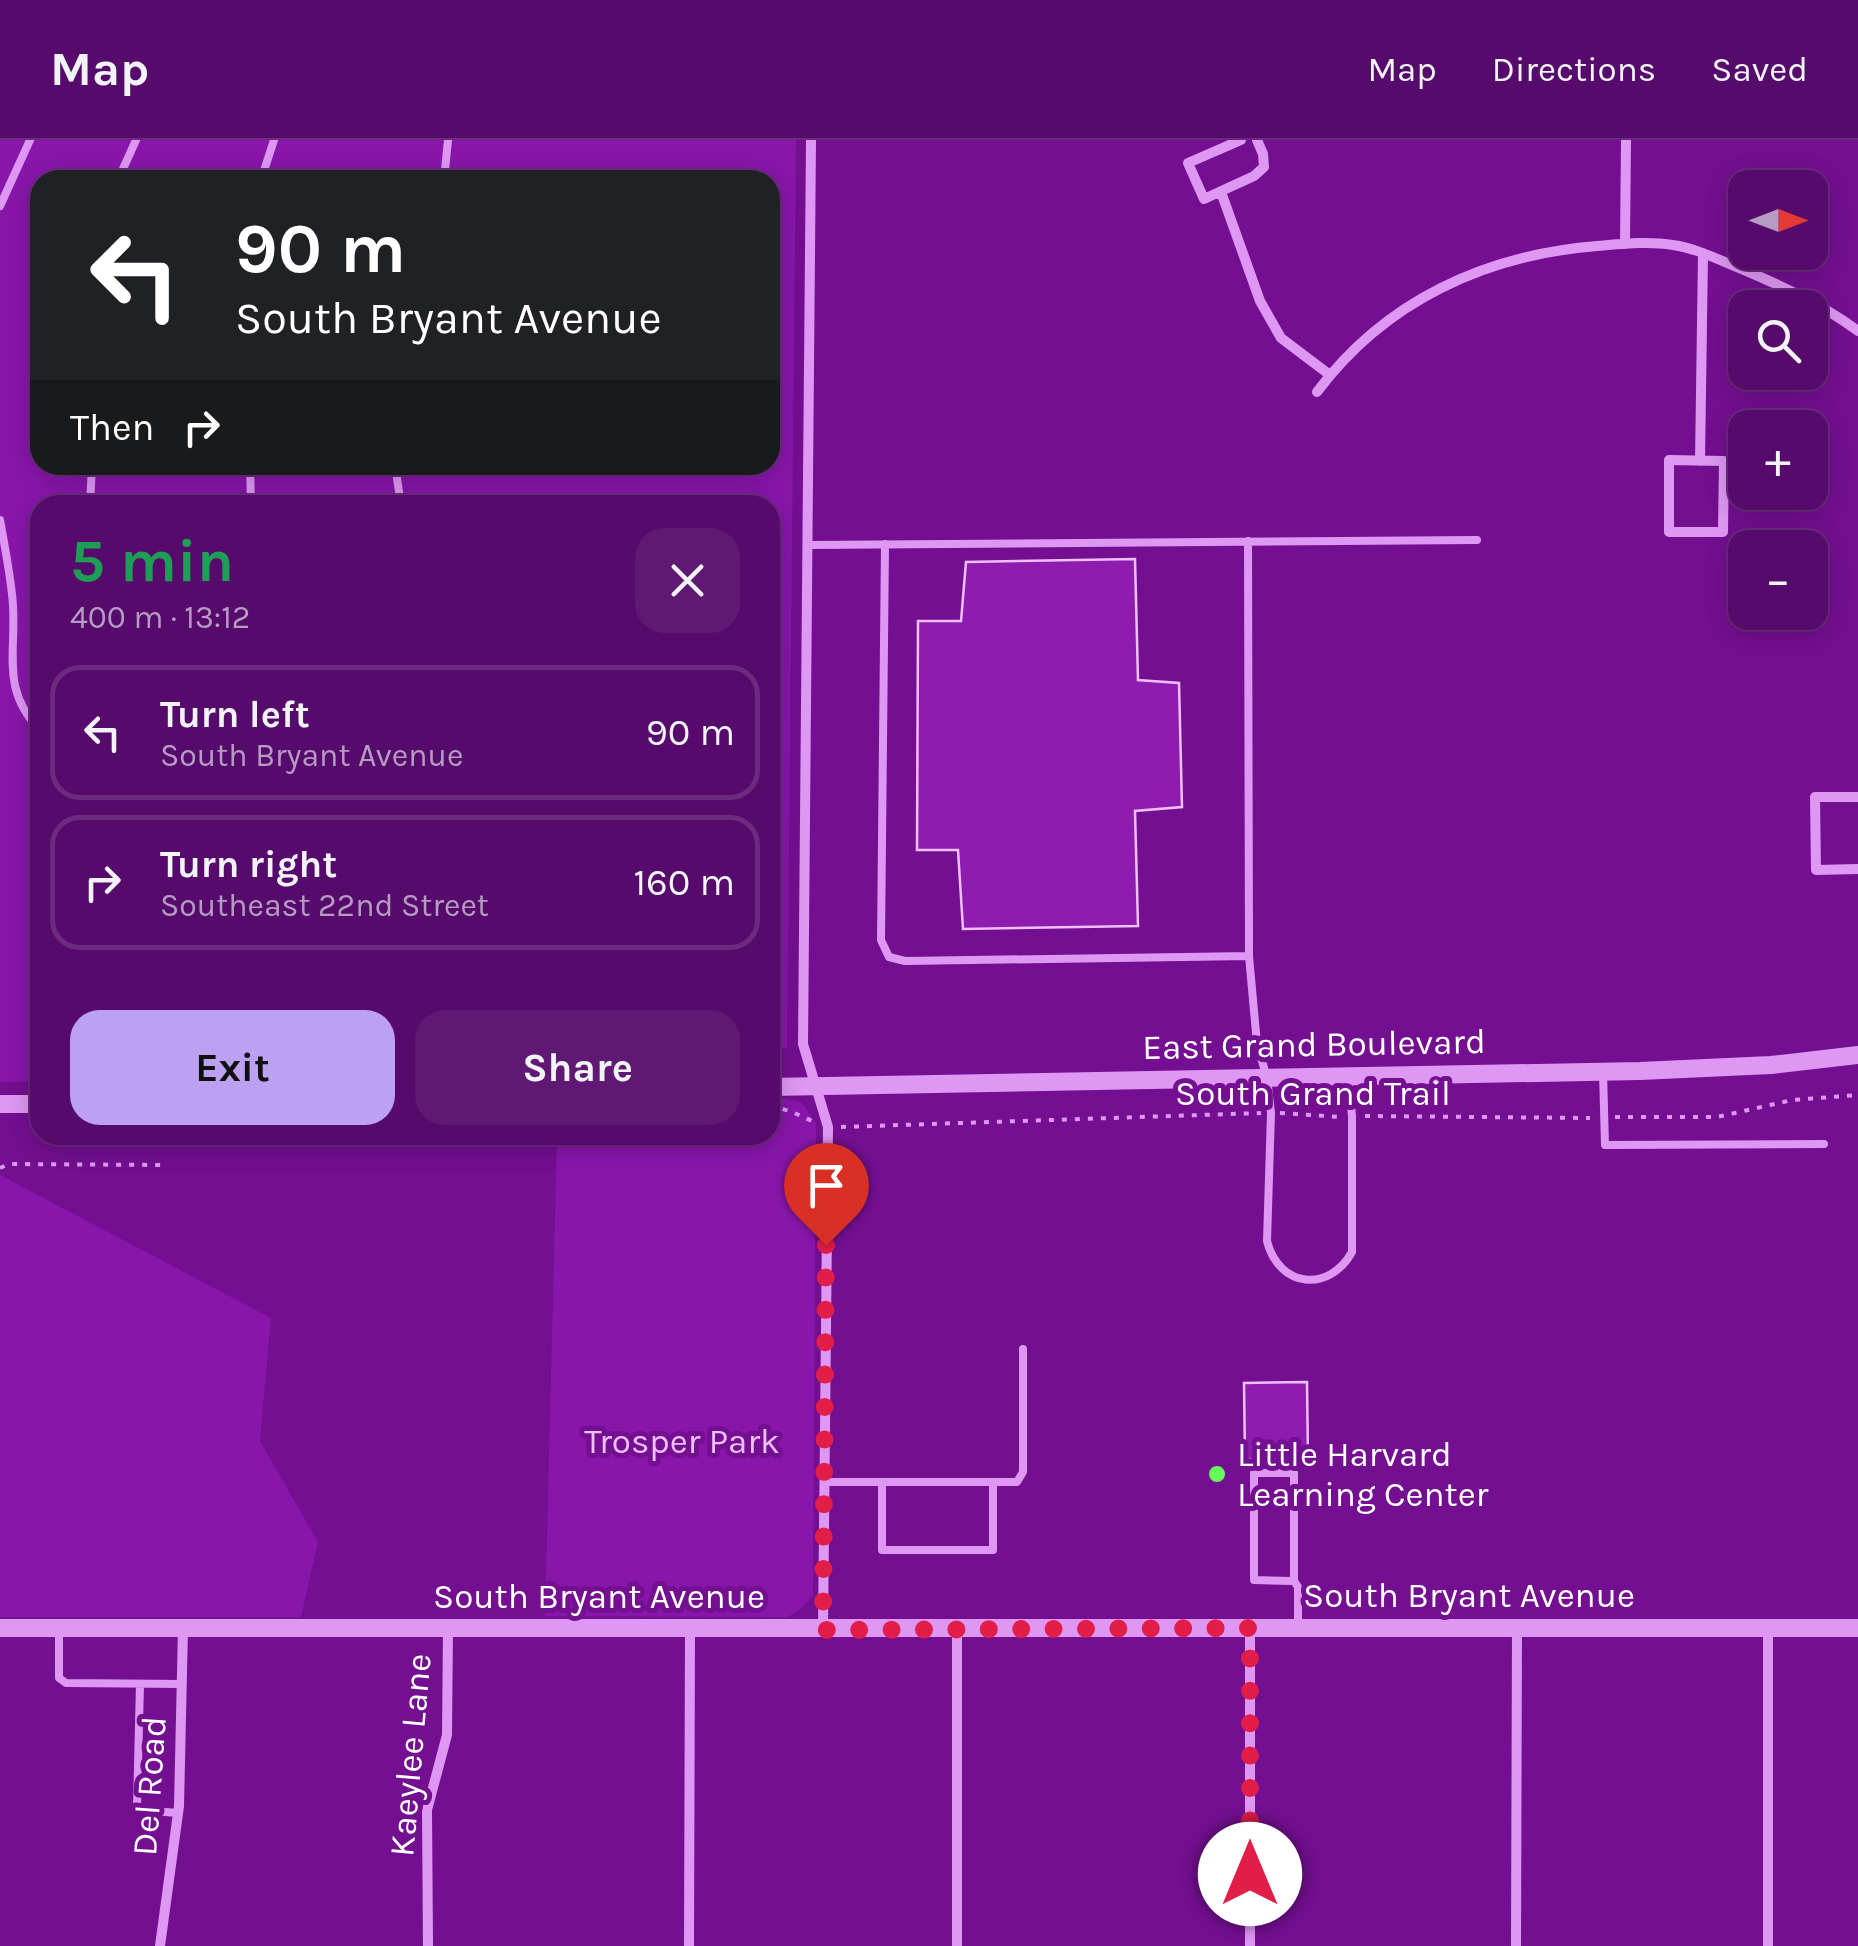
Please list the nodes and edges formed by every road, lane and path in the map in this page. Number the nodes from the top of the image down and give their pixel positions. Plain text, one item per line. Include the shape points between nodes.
1 (30, 140) edge
2 (136, 140) edge
3 (274, 140) edge
4 (448, 140) edge
5 (811, 140) edge
6 (1241, 140) edge
7 (1256, 140) edge
8 (1626, 140) edge
9 (122, 170) edge
10 (264, 170) edge
11 (445, 170) edge
12 (1221, 192) junction
13 (0, 206) edge
14 (1625, 244) junction
15 (1703, 253) junction
16 (1858, 331) edge
17 (1330, 375) junction
18 (1317, 392) dead end
19 (1700, 461) junction
20 (0, 520) edge
21 (1477, 540) dead end
22 (1248, 541) junction
23 (808, 544) junction
24 (884, 544) junction
25 (30, 720) edge
26 (1858, 797) edge
27 (1858, 869) edge
28 (1249, 956) junction
29 (1858, 1055) edge
30 (1603, 1072) junction
31 (1348, 1076) junction
32 (1267, 1078) junction
33 (813, 1086) junction
34 (780, 1087) edge
35 (1858, 1095) edge
36 (0, 1104) edge
37 (30, 1104) edge
38 (780, 1108) edge
39 (1271, 1113) junction
40 (1352, 1116) junction
41 (1603, 1118) junction
42 (828, 1127) junction
43 (1824, 1144) dead end
44 (0, 1165) edge
45 (164, 1165) dead end
46 (1023, 1349) dead end
47 (824, 1482) junction
48 (993, 1482) junction
49 (882, 1483) junction
50 (1294, 1581) junction
51 (1517, 1627) junction
52 (0, 1628) edge
53 (58, 1628) junction
54 (183, 1628) junction
55 (448, 1628) junction
56 (690, 1628) junction
57 (957, 1628) junction
58 (1250, 1628) junction
59 (1298, 1628) junction
60 (1768, 1628) junction
61 (1858, 1628) edge
62 (823, 1630) junction
63 (140, 1684) junction
64 (182, 1684) junction
65 (178, 1813) junction
66 (160, 1946) edge
67 (428, 1946) edge
68 (689, 1946) edge
69 (957, 1946) edge
70 (1250, 1946) edge
71 (1516, 1946) edge
72 (1768, 1946) edge

1 - 13 lane
2 - 9 lane
3 - 10 lane
4 - 11 lane
5 - 23 street
6 - 12 street via 1188,163 1204,199
7 - 12 street via 1264,167
8 - 14 street
12 - 17 street via 1260,301 1281,338
14 - 15 street
14 - 17 street via 1560,249 1464,276 1390,317
15 - 16 street via 1786,286
15 - 19 street
17 - 18 street
19 - 19 street via 1669,460 1669,532 1723,532 1724,460
20 - 25 lane via 12,592 16,692
21 - 22 lane
22 - 24 lane
22 - 28 lane
23 - 24 lane
23 - 33 street via 803,1044
24 - 28 lane via 881,940 889,957
26 - 27 street via 1815,797 1816,870
28 - 32 lane
29 - 30 street, East Grand Boulevard
30 - 31 street, East Grand Boulevard
30 - 41 lane
31 - 32 street, East Grand Boulevard
31 - 40 lane
32 - 33 street, East Grand Boulevard
32 - 39 lane
33 - 34 street, East Grand Boulevard
33 - 42 street
35 - 41 path, South Grand Trail via 1717,1116
36 - 37 street
38 - 42 path, South Grand Trail
39 - 40 path, South Grand Trail
39 - 40 lane via 1271,1258 1295,1278 1322,1279 1342,1270 1352,1252
39 - 42 path, South Grand Trail
40 - 41 path, South Grand Trail
41 - 43 lane via 1605,1146
42 - 47 street
44 - 45 path
46 - 48 lane via 1023,1472 1017,1482
47 - 49 lane
47 - 62 street
48 - 49 lane
48 - 49 lane via 993,1550 882,1550
50 - 50 lane via 1294,1473 1254,1473 1254,1580
50 - 59 lane
51 - 59 street, South Bryant Avenue
51 - 60 street, South Bryant Avenue
51 - 71 street
52 - 53 street, South Bryant Avenue
53 - 54 street, South Bryant Avenue
53 - 63 lane via 59,1678 66,1683
54 - 55 street, South Bryant Avenue
54 - 64 street, Del Road
55 - 56 street, South Bryant Avenue
55 - 67 street, Kaeylee Lane via 447,1735 427,1810
56 - 62 street, South Bryant Avenue
56 - 68 street
57 - 58 street, South Bryant Avenue
57 - 62 street, South Bryant Avenue
57 - 69 street
58 - 59 street, South Bryant Avenue
58 - 70 street
60 - 61 street, South Bryant Avenue
60 - 72 street
63 - 64 lane
63 - 65 lane via 136,1807
64 - 65 street, Del Road
65 - 66 street, Del Road

